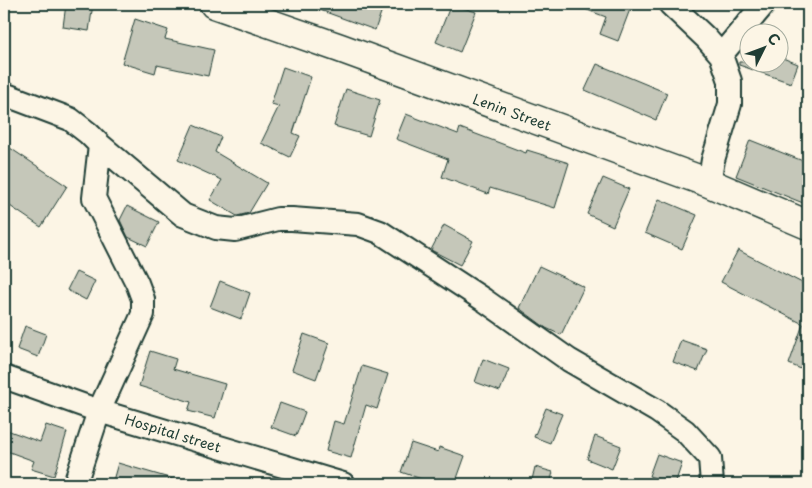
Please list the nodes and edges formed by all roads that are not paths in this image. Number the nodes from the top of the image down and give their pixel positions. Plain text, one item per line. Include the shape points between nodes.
1 (214, 4) edge
2 (670, 4) edge
3 (764, 4) edge
4 (721, 55) junction
5 (4, 94) edge
6 (100, 145) junction
7 (709, 183) junction
8 (808, 226) edge
9 (4, 378) edge
10 (99, 411) junction
11 (75, 484) edge
12 (343, 484) edge
13 (712, 484) edge

1 - 7 street, Lenin Street
2 - 4 street
3 - 4 street
4 - 7 street via 730,81 730,104
5 - 6 street via 70,119
6 - 10 street via 94,198 137,282 143,314
6 - 13 street via 183,215 216,228 235,230 278,219 292,219 358,224 380,232 568,360 657,411 685,431 710,458
7 - 8 street, Lenin Street
9 - 10 street, Hospital street
10 - 11 street
10 - 12 street, Hospital street

